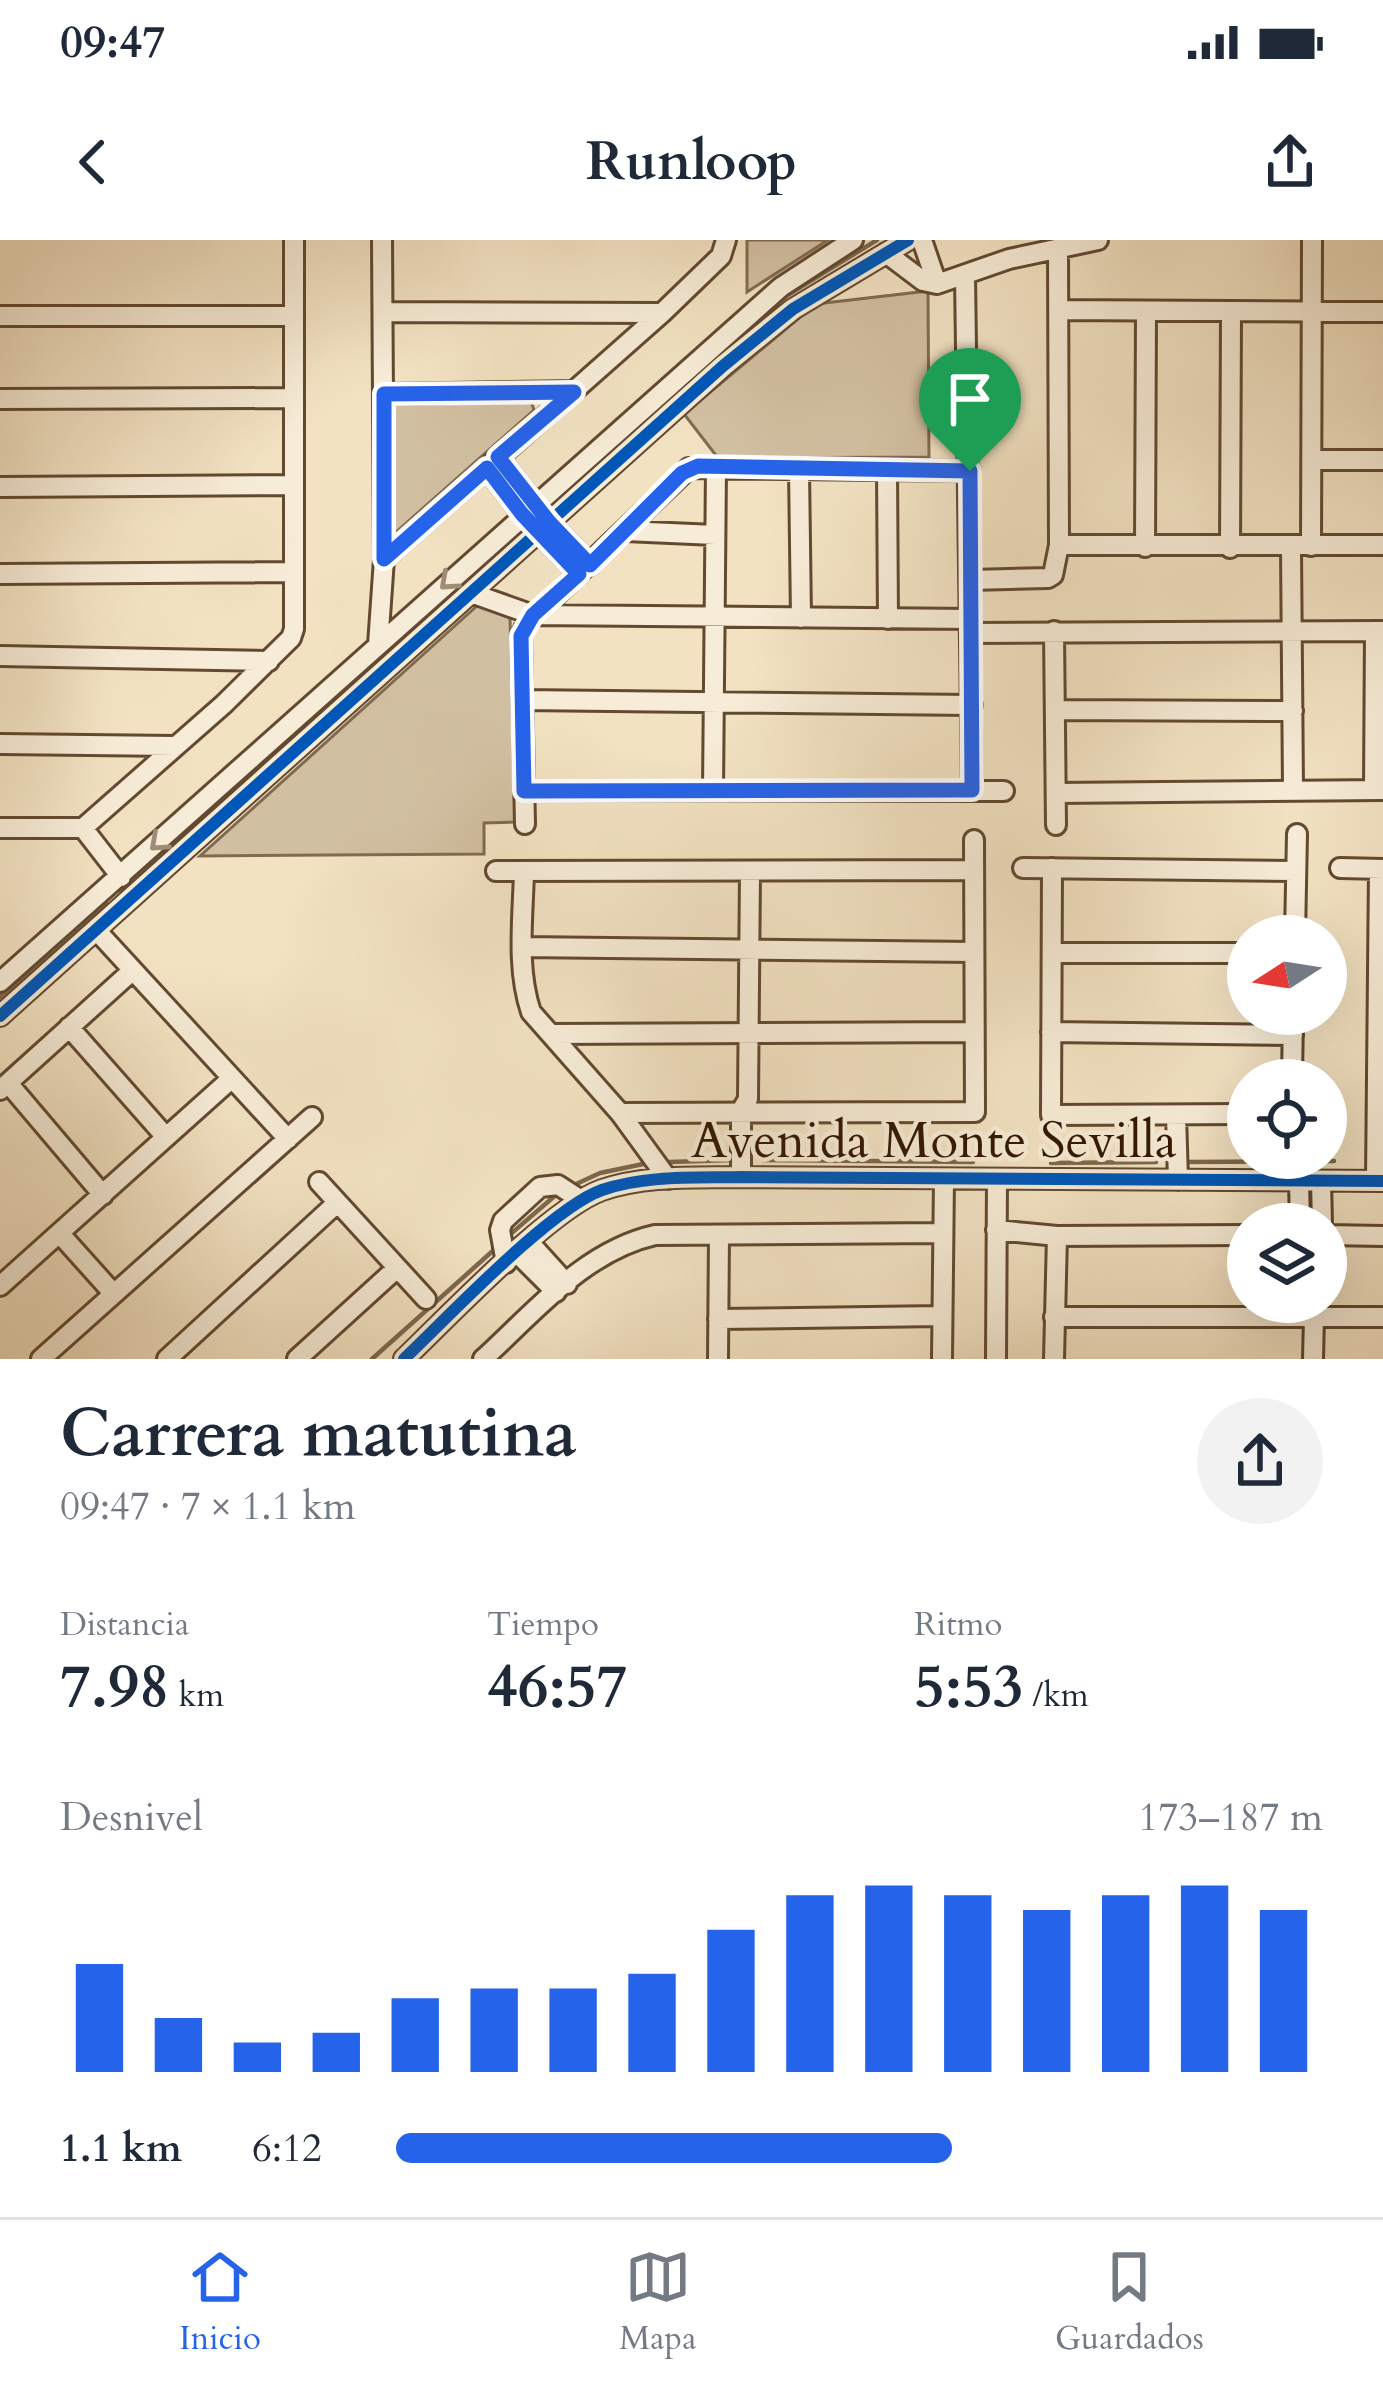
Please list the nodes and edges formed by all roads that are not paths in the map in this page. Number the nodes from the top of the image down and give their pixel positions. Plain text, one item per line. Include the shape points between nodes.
1 (294, 240) edge
2 (382, 240) edge
3 (726, 240) edge
4 (853, 240) edge
5 (908, 240) edge
6 (922, 240) edge
7 (1098, 240) edge
8 (1312, 240) edge
9 (1058, 249) junction
10 (886, 253) junction
11 (965, 275) junction
12 (937, 284) junction
13 (1059, 310) junction
14 (1312, 310) junction
15 (384, 312) junction
16 (1146, 312) junction
17 (1383, 313) edge
18 (662, 314) junction
19 (1232, 314) junction
20 (0, 316) edge
21 (292, 316) junction
22 (574, 392) junction
23 (384, 394) junction
24 (292, 398) junction
25 (0, 399) edge
26 (1312, 460) junction
27 (1383, 460) edge
28 (493, 463) junction
29 (716, 468) junction
30 (799, 469) junction
31 (887, 470) junction
32 (970, 471) junction
33 (292, 485) junction
34 (0, 487) edge
35 (528, 509) junction
36 (544, 526) junction
37 (625, 531) junction
38 (715, 535) junction
39 (1059, 545) junction
40 (1383, 545) edge
41 (1145, 547) junction
42 (1301, 547) junction
43 (1230, 548) junction
44 (384, 559) junction
45 (584, 569) junction
46 (295, 572) junction
47 (0, 574) edge
48 (971, 580) junction
49 (471, 592) junction
50 (533, 615) junction
51 (717, 617) junction
52 (801, 618) junction
53 (887, 619) junction
54 (971, 626) junction
55 (1054, 631) junction
56 (1379, 631) edge
57 (1289, 634) junction
58 (378, 645) junction
59 (0, 656) edge
60 (269, 661) junction
61 (522, 700) junction
62 (715, 702) junction
63 (972, 705) junction
64 (1055, 710) junction
65 (1379, 710) edge
66 (1293, 711) junction
67 (0, 745) edge
68 (175, 746) junction
69 (713, 790) junction
70 (972, 790) junction
71 (1293, 790) junction
72 (1378, 790) edge
73 (524, 791) junction
74 (1004, 791) dead end
75 (1057, 793) junction
76 (525, 824) dead end
77 (1056, 825) dead end
78 (0, 828) edge
79 (82, 828) junction
80 (1297, 834) dead end
81 (974, 840) dead end
82 (1023, 868) dead end
83 (1052, 868) junction
84 (1340, 868) dead end
85 (1381, 869) edge
86 (973, 870) junction
87 (496, 871) dead end
88 (524, 871) junction
89 (750, 871) junction
90 (1296, 871) junction
91 (122, 877) junction
92 (104, 892) junction
93 (121, 909) junction
94 (1295, 915) edge
95 (97, 931) junction
96 (522, 947) junction
97 (749, 949) junction
98 (974, 952) junction
99 (1052, 953) junction
100 (1227, 953) edge
101 (1380, 954) edge
102 (132, 970) junction
103 (0, 982) edge
104 (0, 1016) edge
105 (69, 1028) junction
106 (1051, 1031) junction
107 (748, 1032) junction
108 (974, 1032) junction
109 (552, 1034) junction
110 (1227, 1034) edge
111 (1293, 1035) edge
112 (1380, 1037) edge
113 (1292, 1059) edge
114 (232, 1079) junction
115 (4, 1087) edge
116 (748, 1107) junction
117 (620, 1113) junction
118 (1227, 1114) edge
119 (1171, 1115) junction
120 (1380, 1115) edge
121 (312, 1117) dead end
122 (165, 1136) junction
123 (288, 1139) junction
124 (668, 1178) junction
125 (747, 1178) junction
126 (944, 1179) junction
127 (997, 1179) junction
128 (1172, 1180) junction
129 (1299, 1181) junction
130 (1322, 1181) junction
131 (1379, 1181) edge
132 (319, 1182) dead end
133 (103, 1195) junction
134 (581, 1200) junction
135 (337, 1203) junction
136 (1300, 1203) edge
137 (1322, 1203) edge
138 (997, 1230) junction
139 (943, 1233) junction
140 (61, 1235) junction
141 (1057, 1235) junction
142 (1227, 1235) edge
143 (1347, 1235) edge
144 (718, 1236) junction
145 (1383, 1236) edge
146 (518, 1253) junction
147 (397, 1268) junction
148 (0, 1286) edge
149 (561, 1288) junction
150 (113, 1293) junction
151 (426, 1299) dead end
152 (942, 1316) junction
153 (1227, 1316) edge
154 (1347, 1316) edge
155 (1054, 1317) junction
156 (1383, 1317) edge
157 (718, 1319) junction
158 (1314, 1323) edge
159 (41, 1359) edge
160 (166, 1359) edge
161 (297, 1359) edge
162 (404, 1359) edge
163 (483, 1359) edge
164 (718, 1359) edge
165 (942, 1359) edge
166 (996, 1359) edge
167 (1054, 1359) edge
168 (1313, 1359) edge

1 - 21 street
2 - 15 street
3 - 18 street via 721,256
4 - 35 street via 781,287
5 - 10 street
6 - 12 street
7 - 9 street
8 - 14 street
9 - 11 street
9 - 13 street
10 - 12 street
10 - 36 street via 775,323
11 - 12 street
11 - 32 street
13 - 16 street
13 - 39 street
14 - 17 street
14 - 19 street
14 - 26 street
15 - 18 street
15 - 23 street
16 - 19 street
16 - 41 street
18 - 22 street
19 - 43 street
20 - 21 street
21 - 24 street
22 - 23 street
22 - 28 street
23 - 44 street
24 - 25 street
24 - 33 street
26 - 27 street
26 - 42 street
28 - 35 street
28 - 44 street
29 - 30 street
29 - 37 street via 689,468
29 - 38 street
30 - 31 street
30 - 52 street
31 - 32 street
31 - 53 street
32 - 48 street
33 - 34 street
33 - 46 street
35 - 36 street
35 -> 58 street
36 - 45 street
36 - 49 street
37 - 38 street
37 - 45 street
38 - 51 street
39 - 41 street
39 - 48 street via 1053,575
40 - 42 street
41 - 43 street
42 - 43 street
42 - 57 street
44 - 58 street
45 - 50 street
46 - 47 street
46 - 60 street via 291,638
48 - 54 street
49 - 50 street
49 - 93 street
50 - 51 street
50 - 61 street via 521,636
51 - 52 street
51 - 62 street
52 - 53 street
53 - 54 street
54 - 55 street
54 - 63 street
55 - 57 street
55 - 64 street
56 - 57 street
56 - 65 street
57 - 66 street
58 -> 91 street
59 - 60 street
60 - 68 street
61 - 62 street
61 - 73 street
62 - 63 street
62 - 69 street
63 - 70 street
64 - 66 street
64 - 75 street
65 - 72 street
66 - 71 street
67 - 68 street
68 - 79 street
69 - 70 street
69 - 73 street
70 - 74 street
71 - 72 street
71 - 75 street
73 - 76 street
75 - 77 street
78 - 79 street
79 - 91 street
80 - 90 street
81 - 86 street
82 - 83 street
83 - 90 street
83 - 99 street
84 - 85 street
85 - 101 street
86 - 89 street
86 - 98 street
87 - 88 street
88 - 89 street
88 - 96 street
89 - 97 street
90 - 94 street
91 - 92 street
92 - 93 street
92 - 103 street
93 - 95 street
95 - 102 street
95 - 104 street
96 - 97 street
96 - 109 street via 531,1012
97 - 98 street
97 - 107 street
98 - 108 street
99 - 100 street
99 - 106 street
101 - 112 street
102 - 105 street
102 - 114 street
105 - 115 street
105 - 122 street
106 - 110 street
106 - 119 street, Avenida Monte Sevilla via 1051,1115
107 - 108 street
107 - 109 street
107 - 116 street
108 - 116 street via 976,1112
109 - 117 street
111 - 113 street
112 - 120 street
114 - 122 street
114 - 123 street
115 - 133 street
116 - 117 street
116 - 125 street
117 - 124 street
118 - 119 street, Avenida Monte Sevilla
119 - 128 street
120 - 131 street
121 - 123 street
122 - 133 street
123 - 150 street
124 - 125 street, Avenida Monte Sevilla
124 - 134 street, Avenida Monte Sevilla
125 - 126 street, Avenida Monte Sevilla
126 - 127 street, Avenida Monte Sevilla
126 - 139 street
127 - 128 street, Avenida Monte Sevilla
127 - 138 street
128 - 129 street, Avenida Monte Sevilla
129 - 130 street, Avenida Monte Sevilla
129 - 136 street
130 - 131 street, Avenida Monte Sevilla
130 - 137 street
132 - 135 street
133 - 140 street
134 - 146 street, Avenida Monte Sevilla
134 - 146 street via 558,1185 541,1187 503,1221 500,1230
135 - 147 street
135 - 160 street
138 - 141 street
138 - 166 street
139 - 144 street
139 - 152 street
140 - 148 street
140 - 150 street
141 - 142 street
141 - 155 street
143 - 145 street
144 - 149 street via 626,1242
144 - 157 street
146 - 149 street
146 - 162 street, Avenida Monte Sevilla
147 - 151 street
147 - 161 street
149 - 163 street
150 - 159 street
152 - 157 street
152 - 165 street
153 - 155 street
154 - 156 street
155 - 167 street
157 - 164 street
158 - 168 street

